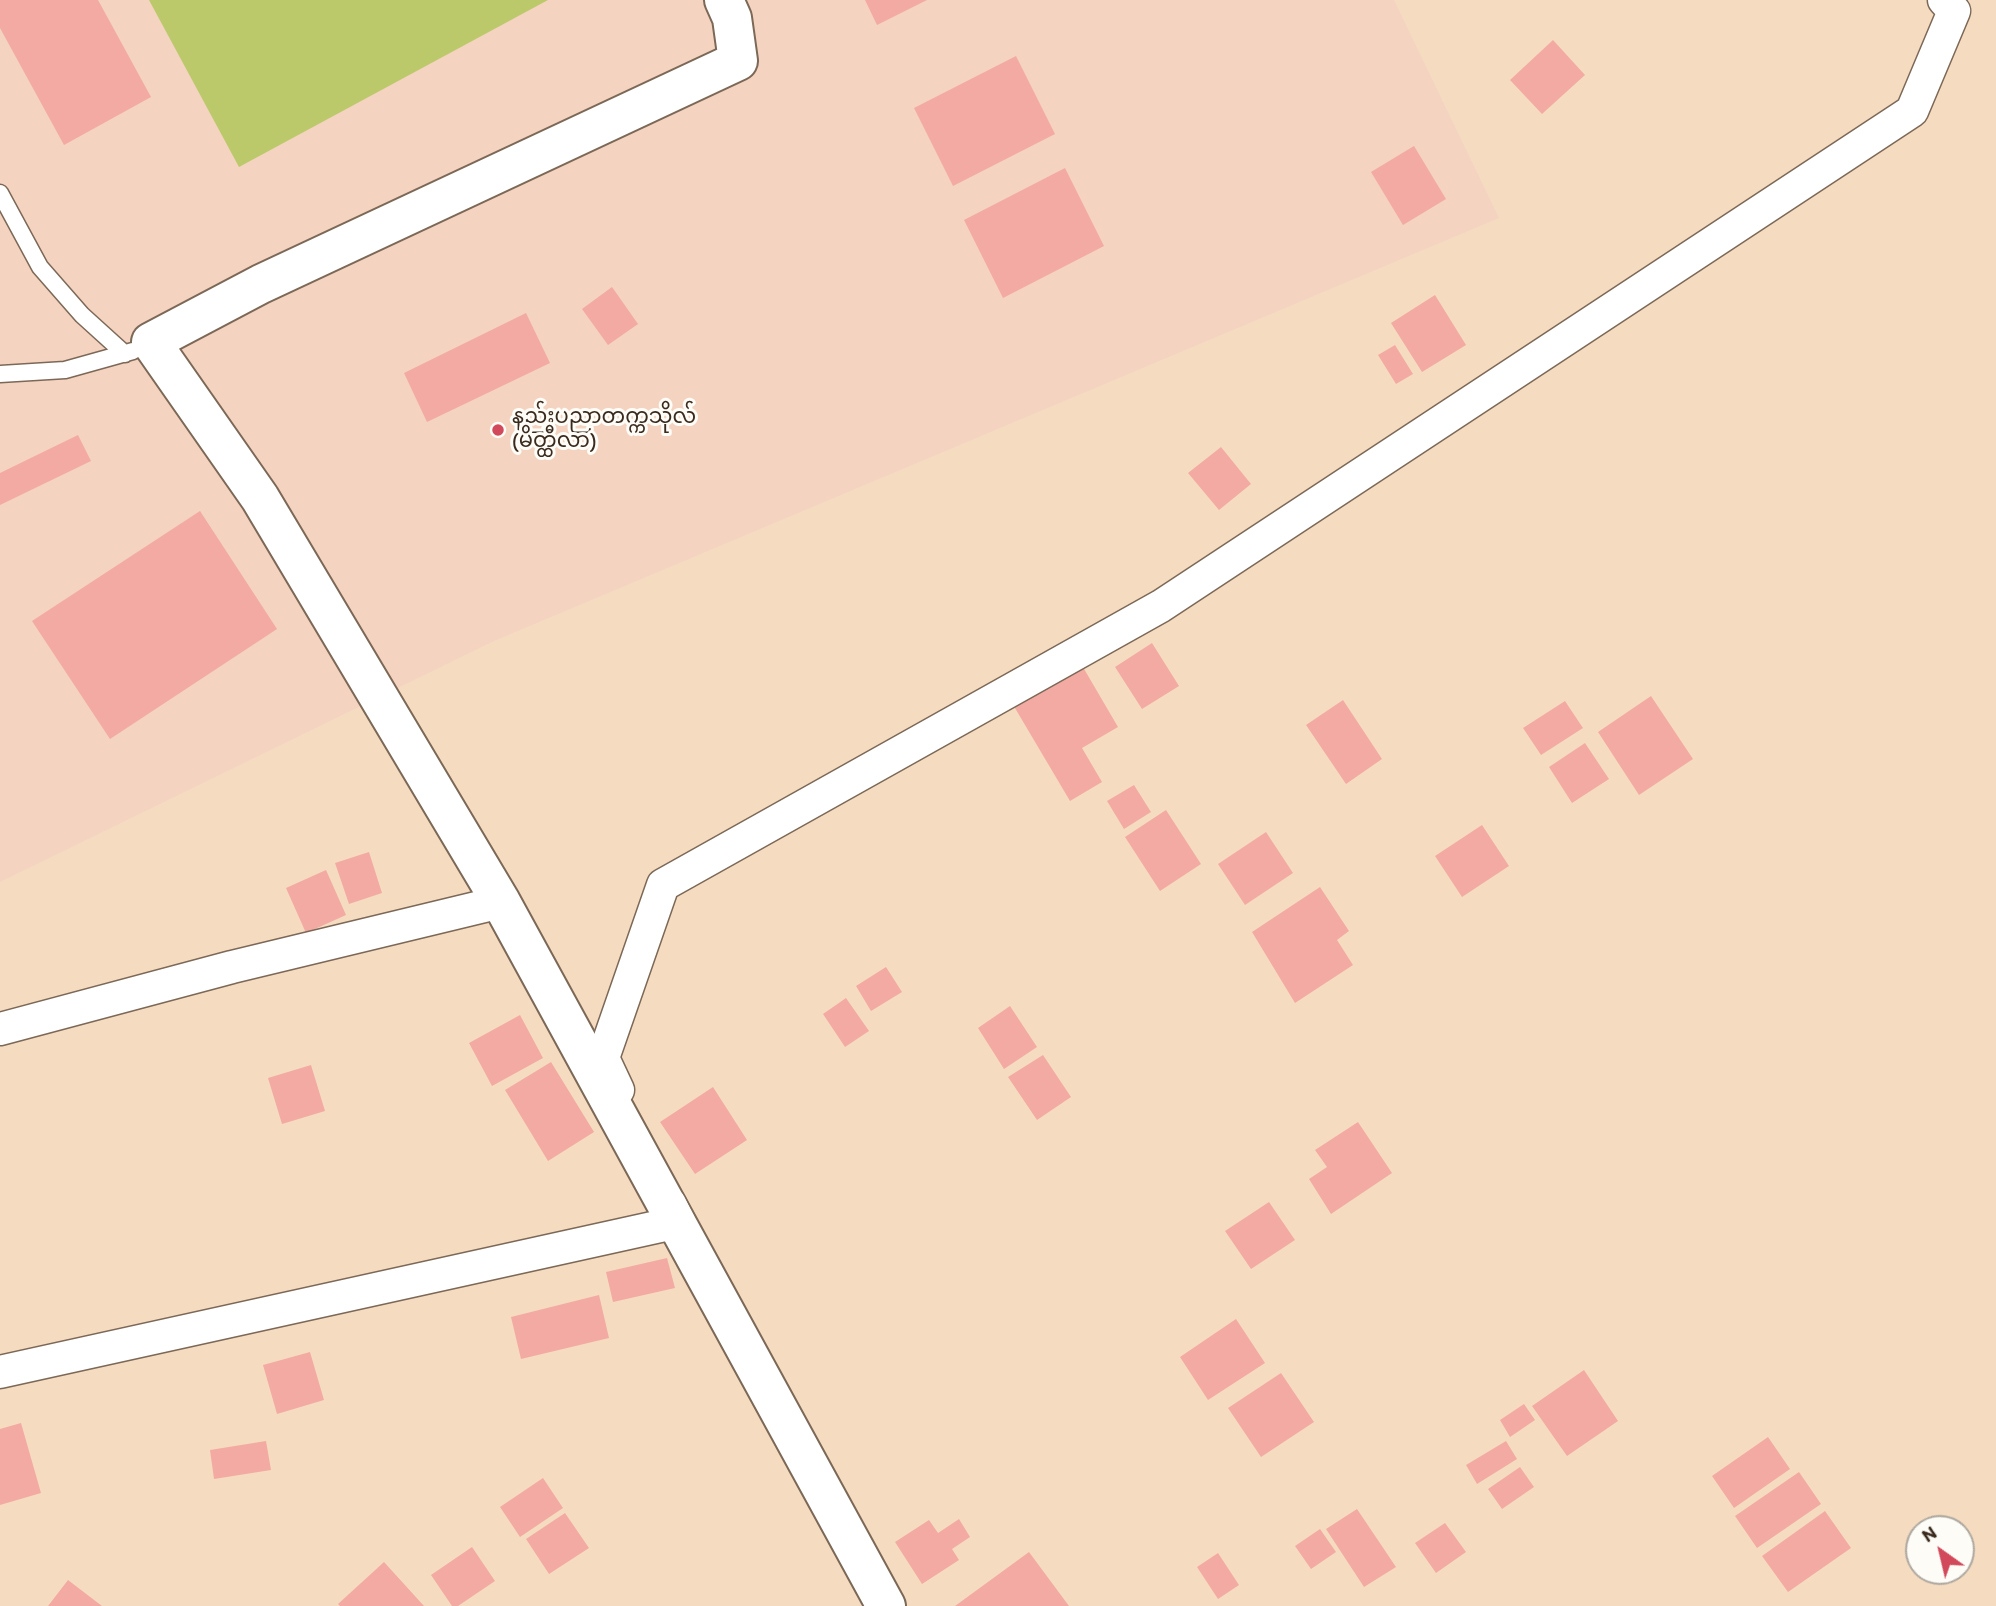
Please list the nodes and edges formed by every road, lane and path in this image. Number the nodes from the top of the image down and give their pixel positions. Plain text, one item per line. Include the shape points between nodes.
1 (724, 0) edge
2 (1944, 0) edge
3 (0, 193) edge
4 (138, 348) junction
5 (0, 374) edge
6 (501, 902) junction
7 (0, 1029) edge
8 (679, 1222) junction
9 (0, 1371) edge
10 (886, 1606) edge

1 - 4 street via 732,18 738,61 261,284
2 - 8 street via 1954,11 1912,111 1161,606 663,884 603,1058
3 - 4 lane via 40,267 82,315
4 - 5 lane via 65,370
4 - 6 street via 260,498
6 - 7 street
6 - 8 street
8 - 9 street
8 - 10 street

